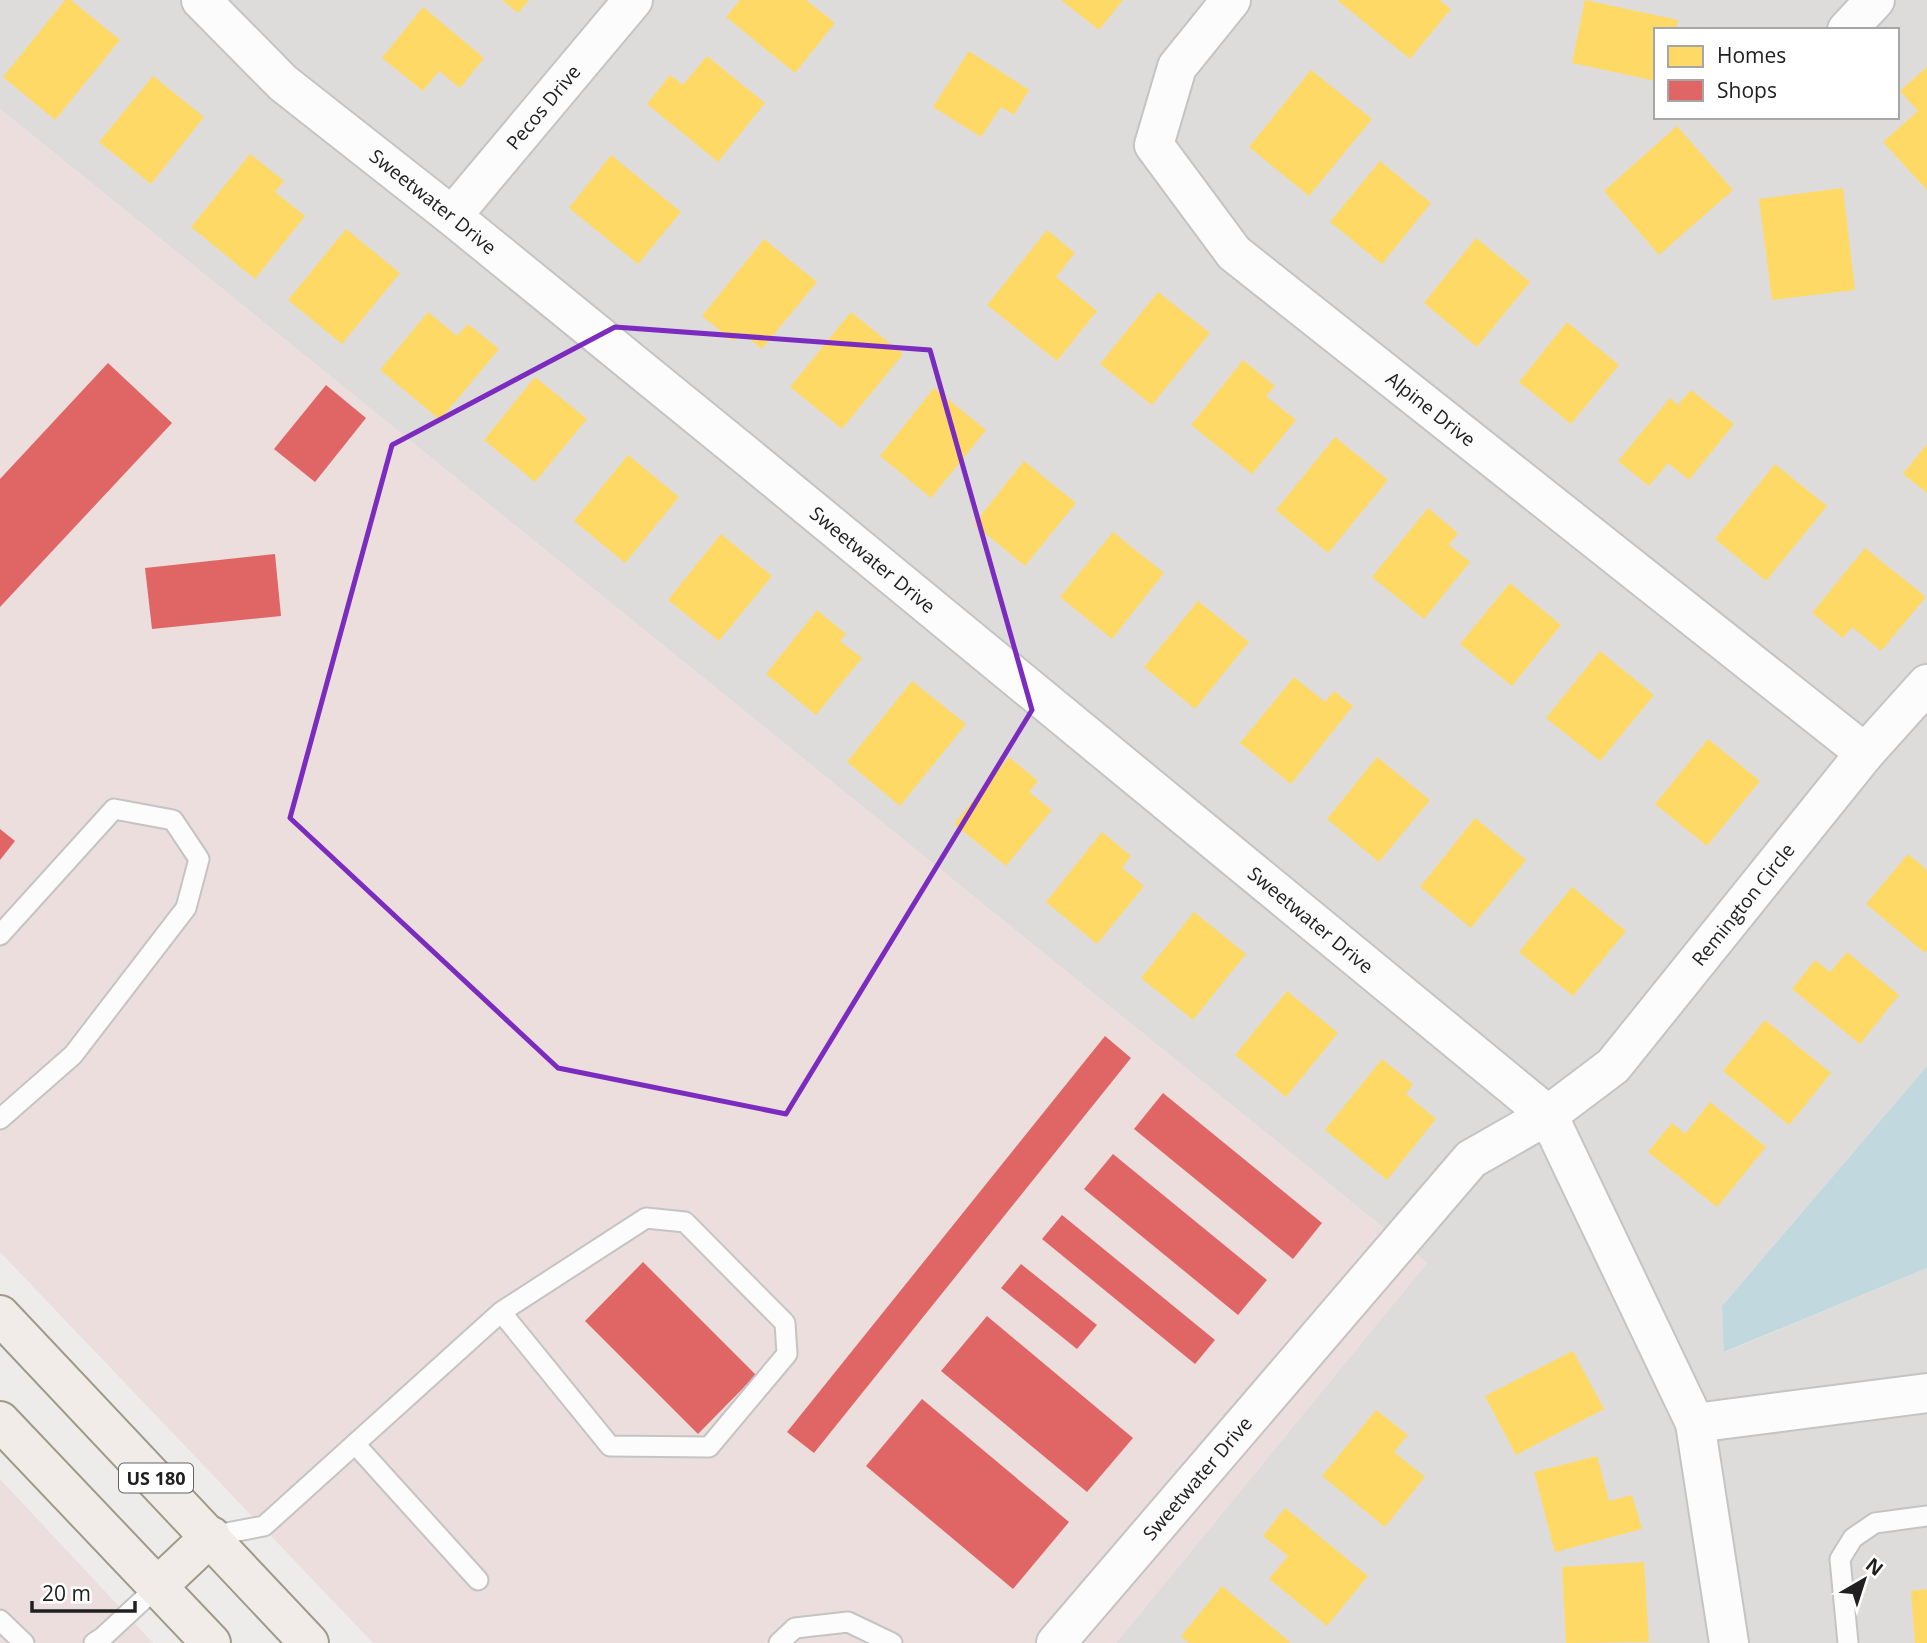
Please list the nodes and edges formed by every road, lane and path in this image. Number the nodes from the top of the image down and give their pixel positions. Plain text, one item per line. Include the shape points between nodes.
1 (201, 0) edge
2 (633, 0) edge
3 (1231, 0) edge
4 (1875, 0) edge
5 (1849, 28) edge
6 (453, 216) junction
7 (1927, 684) edge
8 (1866, 753) junction
9 (0, 935) edge
10 (1548, 1115) junction
11 (0, 1119) edge
12 (501, 1312) junction
13 (0, 1315) edge
14 (1927, 1393) edge
15 (0, 1422) edge
16 (1695, 1423) junction
17 (355, 1444) junction
18 (1927, 1516) edge
19 (211, 1536) junction
20 (478, 1580) dead end
21 (158, 1586) junction
22 (0, 1620) edge
23 (24, 1643) edge
24 (94, 1643) edge
25 (211, 1643) edge
26 (309, 1643) edge
27 (779, 1643) edge
28 (892, 1643) edge
29 (1056, 1643) edge
30 (1728, 1643) edge
31 (1848, 1643) edge

1 - 6 street, Sweetwater Drive via 283,83
2 - 6 street, Pecos Drive
3 - 8 street, Alpine Drive via 1177,67 1154,145 1234,253
4 - 5 street
6 - 10 street, Sweetwater Drive
7 - 8 street, Remington Circle
8 - 10 street, Remington Circle via 1613,1066
9 - 11 lane via 114,808 173,820 199,859 186,908 162,940 73,1055
10 - 16 street, Sweetwater Drive
10 - 29 street, Sweetwater Drive via 1471,1159
12 - 12 lane via 646,1218 685,1222 785,1323 788,1354 709,1447 610,1446
12 - 17 lane
13 - 19 main road, US 180
14 - 16 street
15 - 21 main road
16 - 30 street, Sweetwater Drive
17 - 19 lane via 264,1526
17 - 20 lane
18 - 31 lane via 1875,1523 1853,1538 1840,1559
19 - 21 main road
19 - 26 main road, US 180
21 - 24 lane
21 - 25 main road
22 - 23 lane
27 - 28 lane via 795,1628 848,1622

